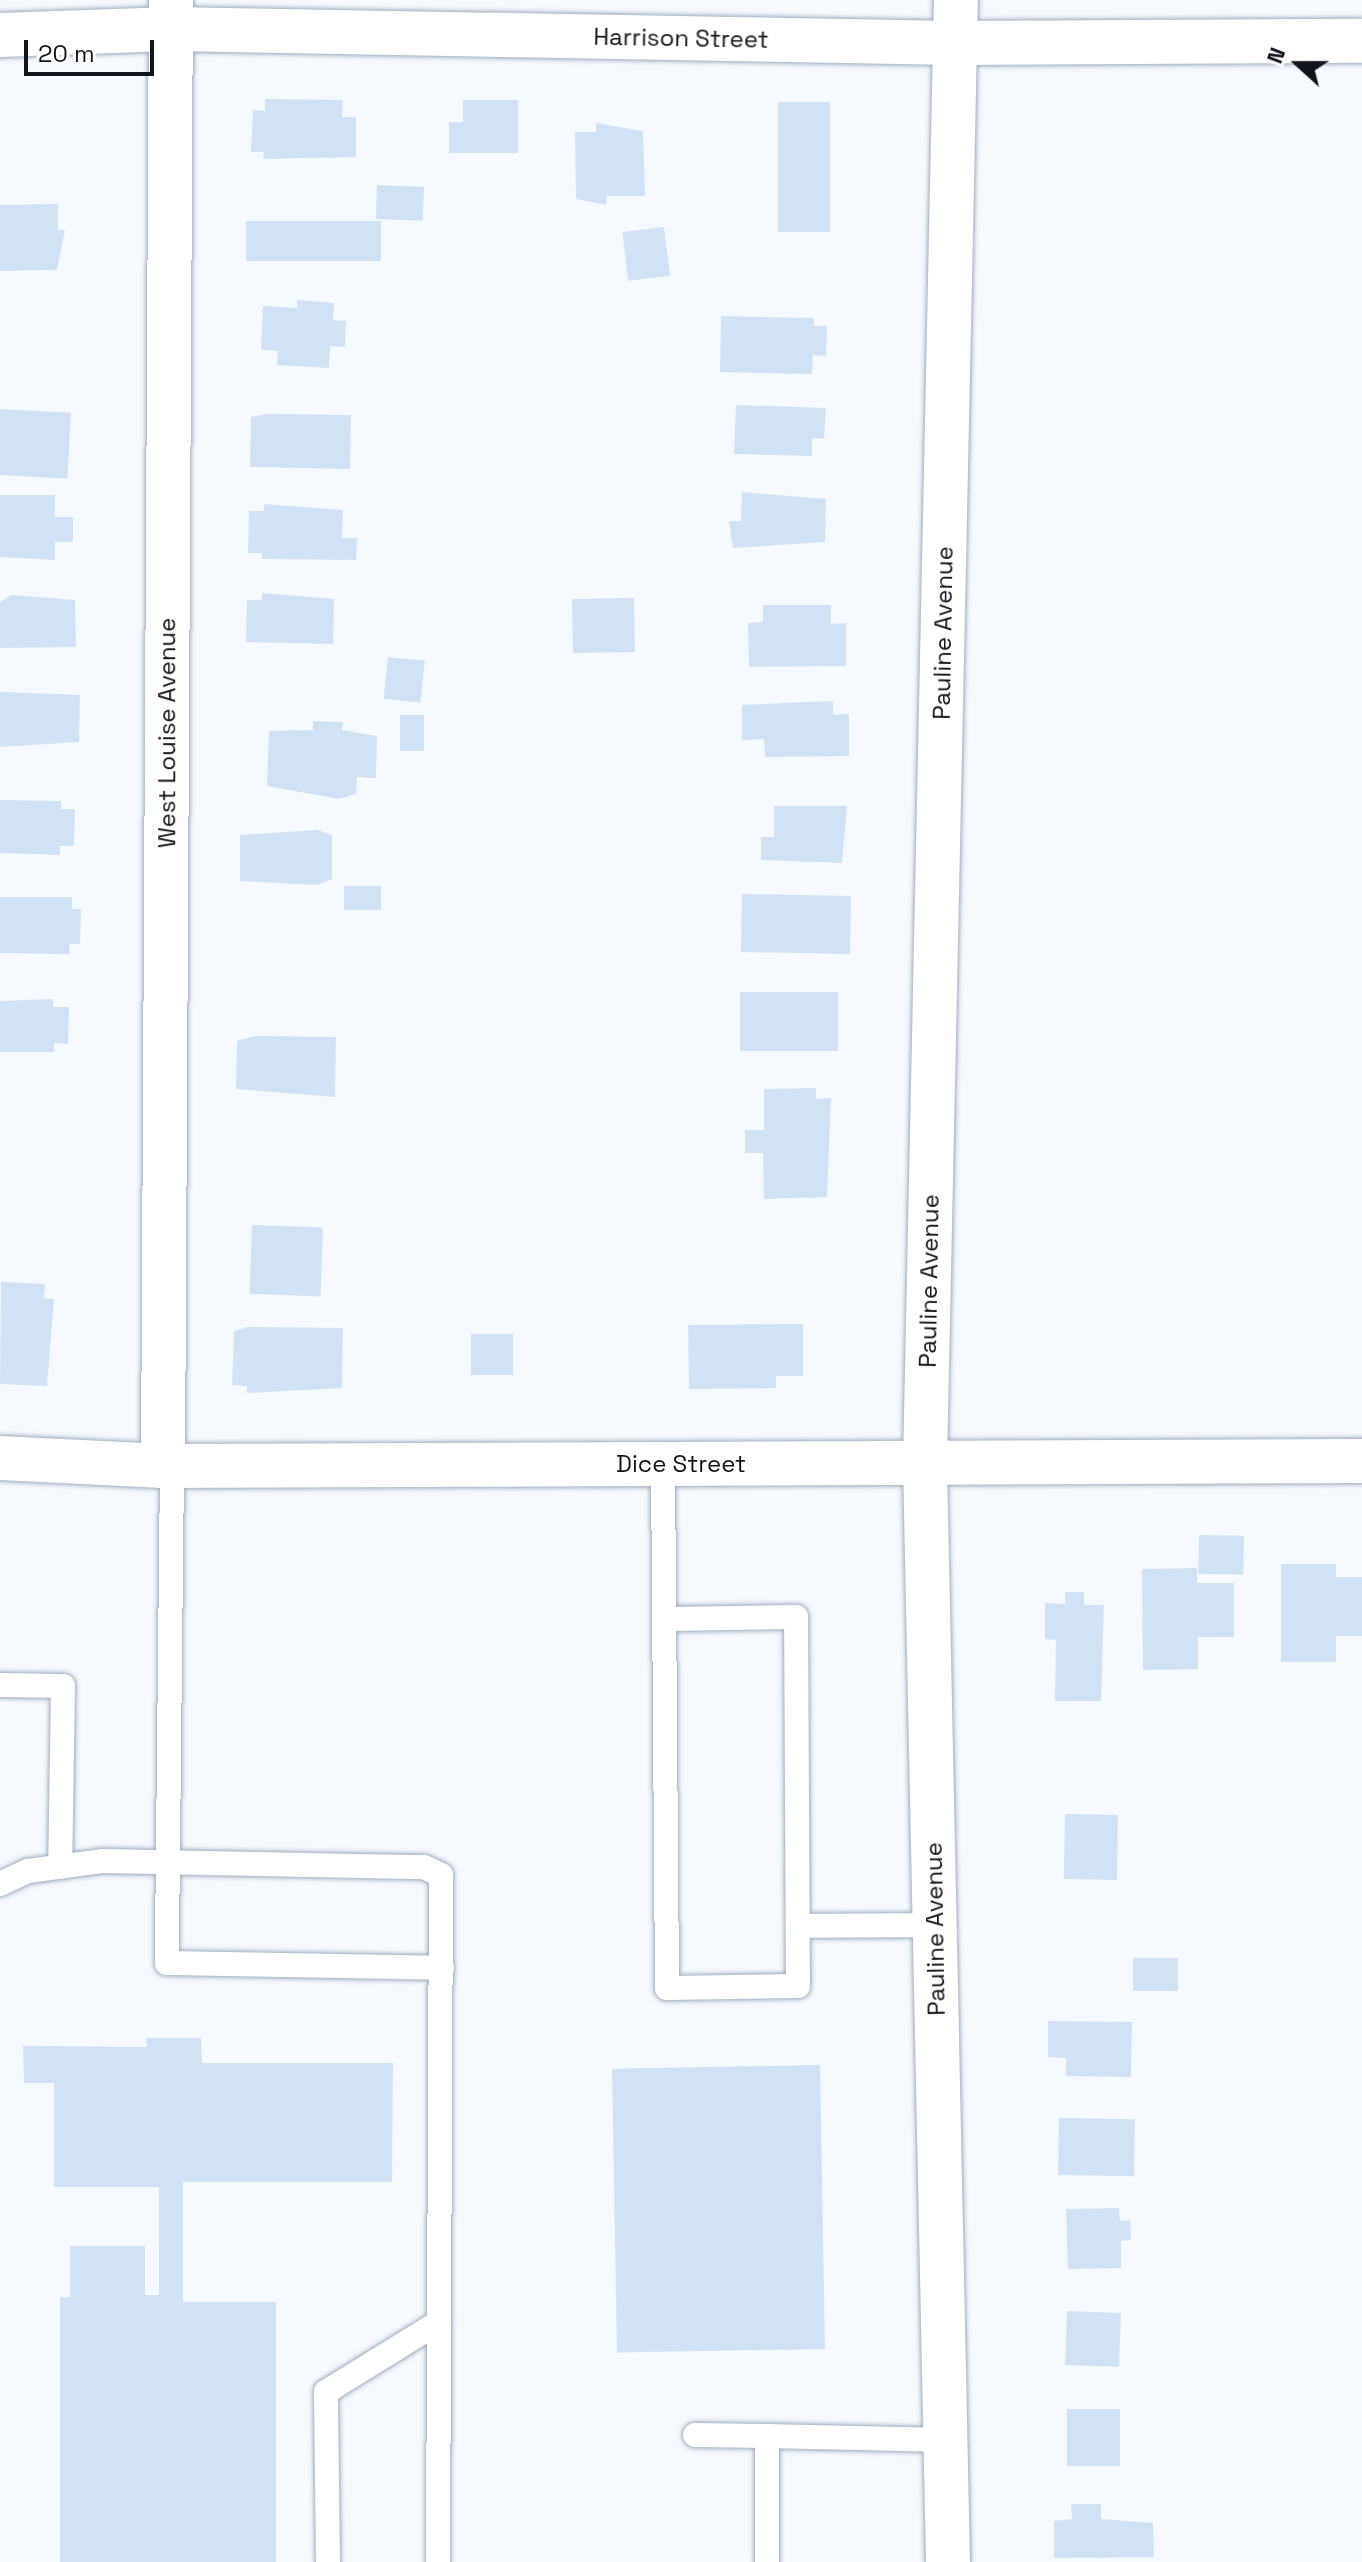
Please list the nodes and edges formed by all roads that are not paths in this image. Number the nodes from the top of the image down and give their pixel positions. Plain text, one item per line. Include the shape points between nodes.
1 (956, 0) edge
2 (171, 15) edge
3 (0, 35) edge
4 (1362, 41) edge
5 (956, 43) junction
6 (0, 1458) edge
7 (1362, 1461) edge
8 (925, 1463) junction
9 (663, 1464) junction
10 (168, 1466) junction
11 (666, 1619) junction
12 (0, 1685) edge
13 (169, 1862) junction
14 (60, 1867) junction
15 (0, 1884) edge
16 (935, 1925) junction
17 (798, 1926) junction
18 (442, 1968) junction
19 (439, 2322) junction
20 (695, 2435) dead end
21 (767, 2436) junction
22 (946, 2440) junction
23 (328, 2562) edge
24 (438, 2562) edge
25 (767, 2562) edge
26 (948, 2562) edge

1 - 5 street, Pauline Avenue
2 - 3 street, Harrison Street
2 - 5 street, Harrison Street
2 - 10 street, West Louise Avenue
4 - 5 street, Harrison Street
5 - 8 street, Pauline Avenue
6 - 10 street, Dice Street
7 - 8 street, Dice Street
8 - 9 street, Dice Street
8 - 16 street, Pauline Avenue
9 - 10 street, Dice Street
9 - 11 lane
10 - 13 lane
11 - 17 lane via 796,1617
11 - 17 lane via 667,1988 798,1986
12 - 14 lane via 63,1686
13 - 14 lane
13 - 18 lane via 424,1867 441,1875
13 - 18 lane via 167,1963
14 - 15 lane
16 - 17 lane
16 - 22 street, Pauline Avenue
18 - 19 lane
19 - 23 lane via 326,2392
19 - 24 lane
20 - 21 lane
21 - 22 lane
21 - 25 lane
22 - 26 street, Pauline Avenue

